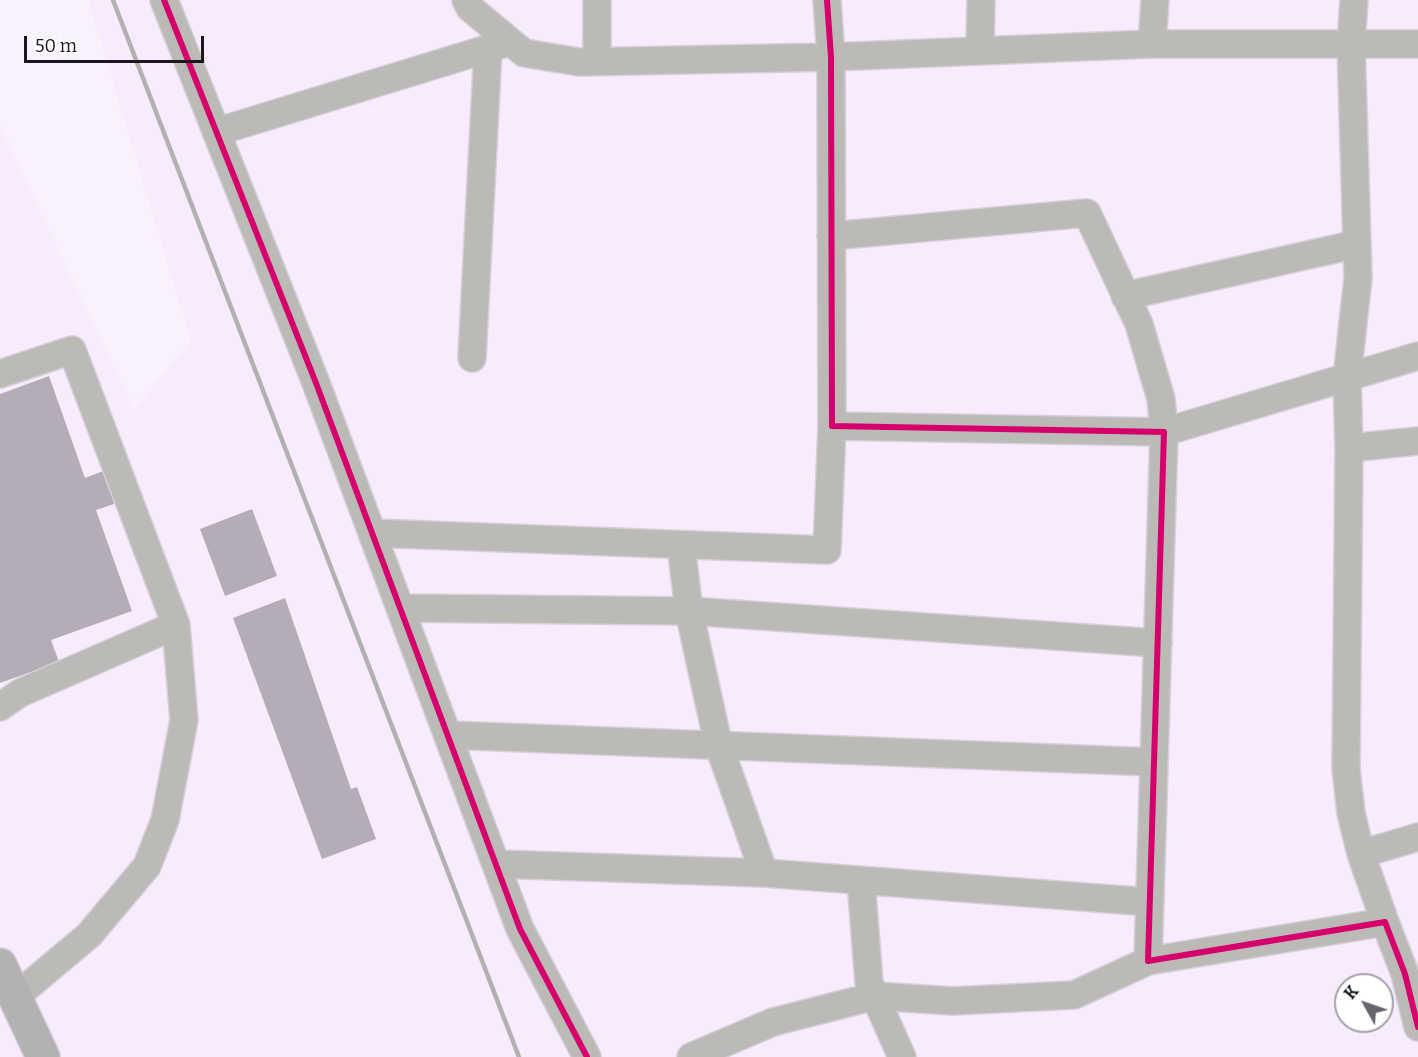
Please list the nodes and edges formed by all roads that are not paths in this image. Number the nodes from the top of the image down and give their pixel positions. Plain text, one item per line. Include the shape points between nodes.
1 (164, 0) edge
2 (466, 0) edge
3 (597, 0) edge
4 (827, 0) edge
5 (981, 0) edge
6 (1155, 0) edge
7 (1354, 0) edge
8 (1152, 44) junction
9 (1351, 44) junction
10 (1418, 44) edge
11 (499, 45) junction
12 (980, 51) junction
13 (831, 57) junction
14 (597, 62) junction
15 (216, 132) junction
16 (831, 236) junction
17 (1357, 244) junction
18 (1125, 296) junction
19 (1418, 356) edge
20 (472, 358) dead end
21 (0, 374) edge
22 (1347, 377) junction
23 (832, 426) junction
24 (1164, 432) junction
25 (1418, 441) edge
26 (1349, 448) junction
27 (372, 533) junction
28 (681, 545) junction
29 (400, 608) junction
30 (689, 611) junction
31 (176, 625) junction
32 (1158, 643) junction
33 (0, 706) edge
34 (448, 735) junction
35 (718, 743) junction
36 (1154, 762) junction
37 (1418, 837) edge
38 (1361, 854) junction
39 (496, 864) junction
40 (765, 873) junction
41 (861, 881) junction
42 (1150, 902) junction
43 (1385, 922) junction
44 (1148, 961) junction
45 (0, 965) edge
46 (1411, 973) edge
47 (875, 996) junction
48 (15, 998) junction
49 (1418, 1027) edge
50 (43, 1057) edge
51 (587, 1057) edge
52 (691, 1057) edge
53 (902, 1057) edge

1 - 15 street
2 - 11 street
3 - 14 street
4 - 13 street
5 - 12 street
6 - 8 street
7 - 9 street
8 - 9 street
8 - 12 street
9 - 10 street
9 - 17 street
11 - 14 street via 524,54
11 - 15 street
11 - 20 street
12 - 13 street
13 - 14 street
13 - 16 street
15 - 27 street
16 - 18 street via 1087,213
16 - 23 street
17 - 18 street
17 - 22 street via 1357,307
18 - 24 street via 1138,324 1161,399
19 - 22 street
21 - 31 street via 72,350
22 - 24 street
22 - 26 street
23 - 24 street
23 - 28 street via 827,550
24 - 32 street
25 - 26 street
26 - 38 street via 1344,729 1351,813
27 - 28 street
27 - 29 street
28 - 30 street
29 - 30 street
29 - 34 street
30 - 32 street
30 - 35 street
31 - 33 street via 20,693
31 - 48 street via 184,720 165,820 147,866 89,935
32 - 36 street
34 - 35 street
34 - 39 street
35 - 36 street
35 - 40 street
36 - 42 street
37 - 38 street
38 - 43 street
39 - 40 street
39 - 51 street via 520,930
40 - 41 street
41 - 42 street
41 - 47 street via 869,983
42 - 44 street
43 - 44 street
43 - 46 street
44 - 47 street via 1074,995 953,1001
45 - 48 main road
46 - 49 street
47 - 52 street via 773,1022
47 - 53 street
48 - 50 main road

